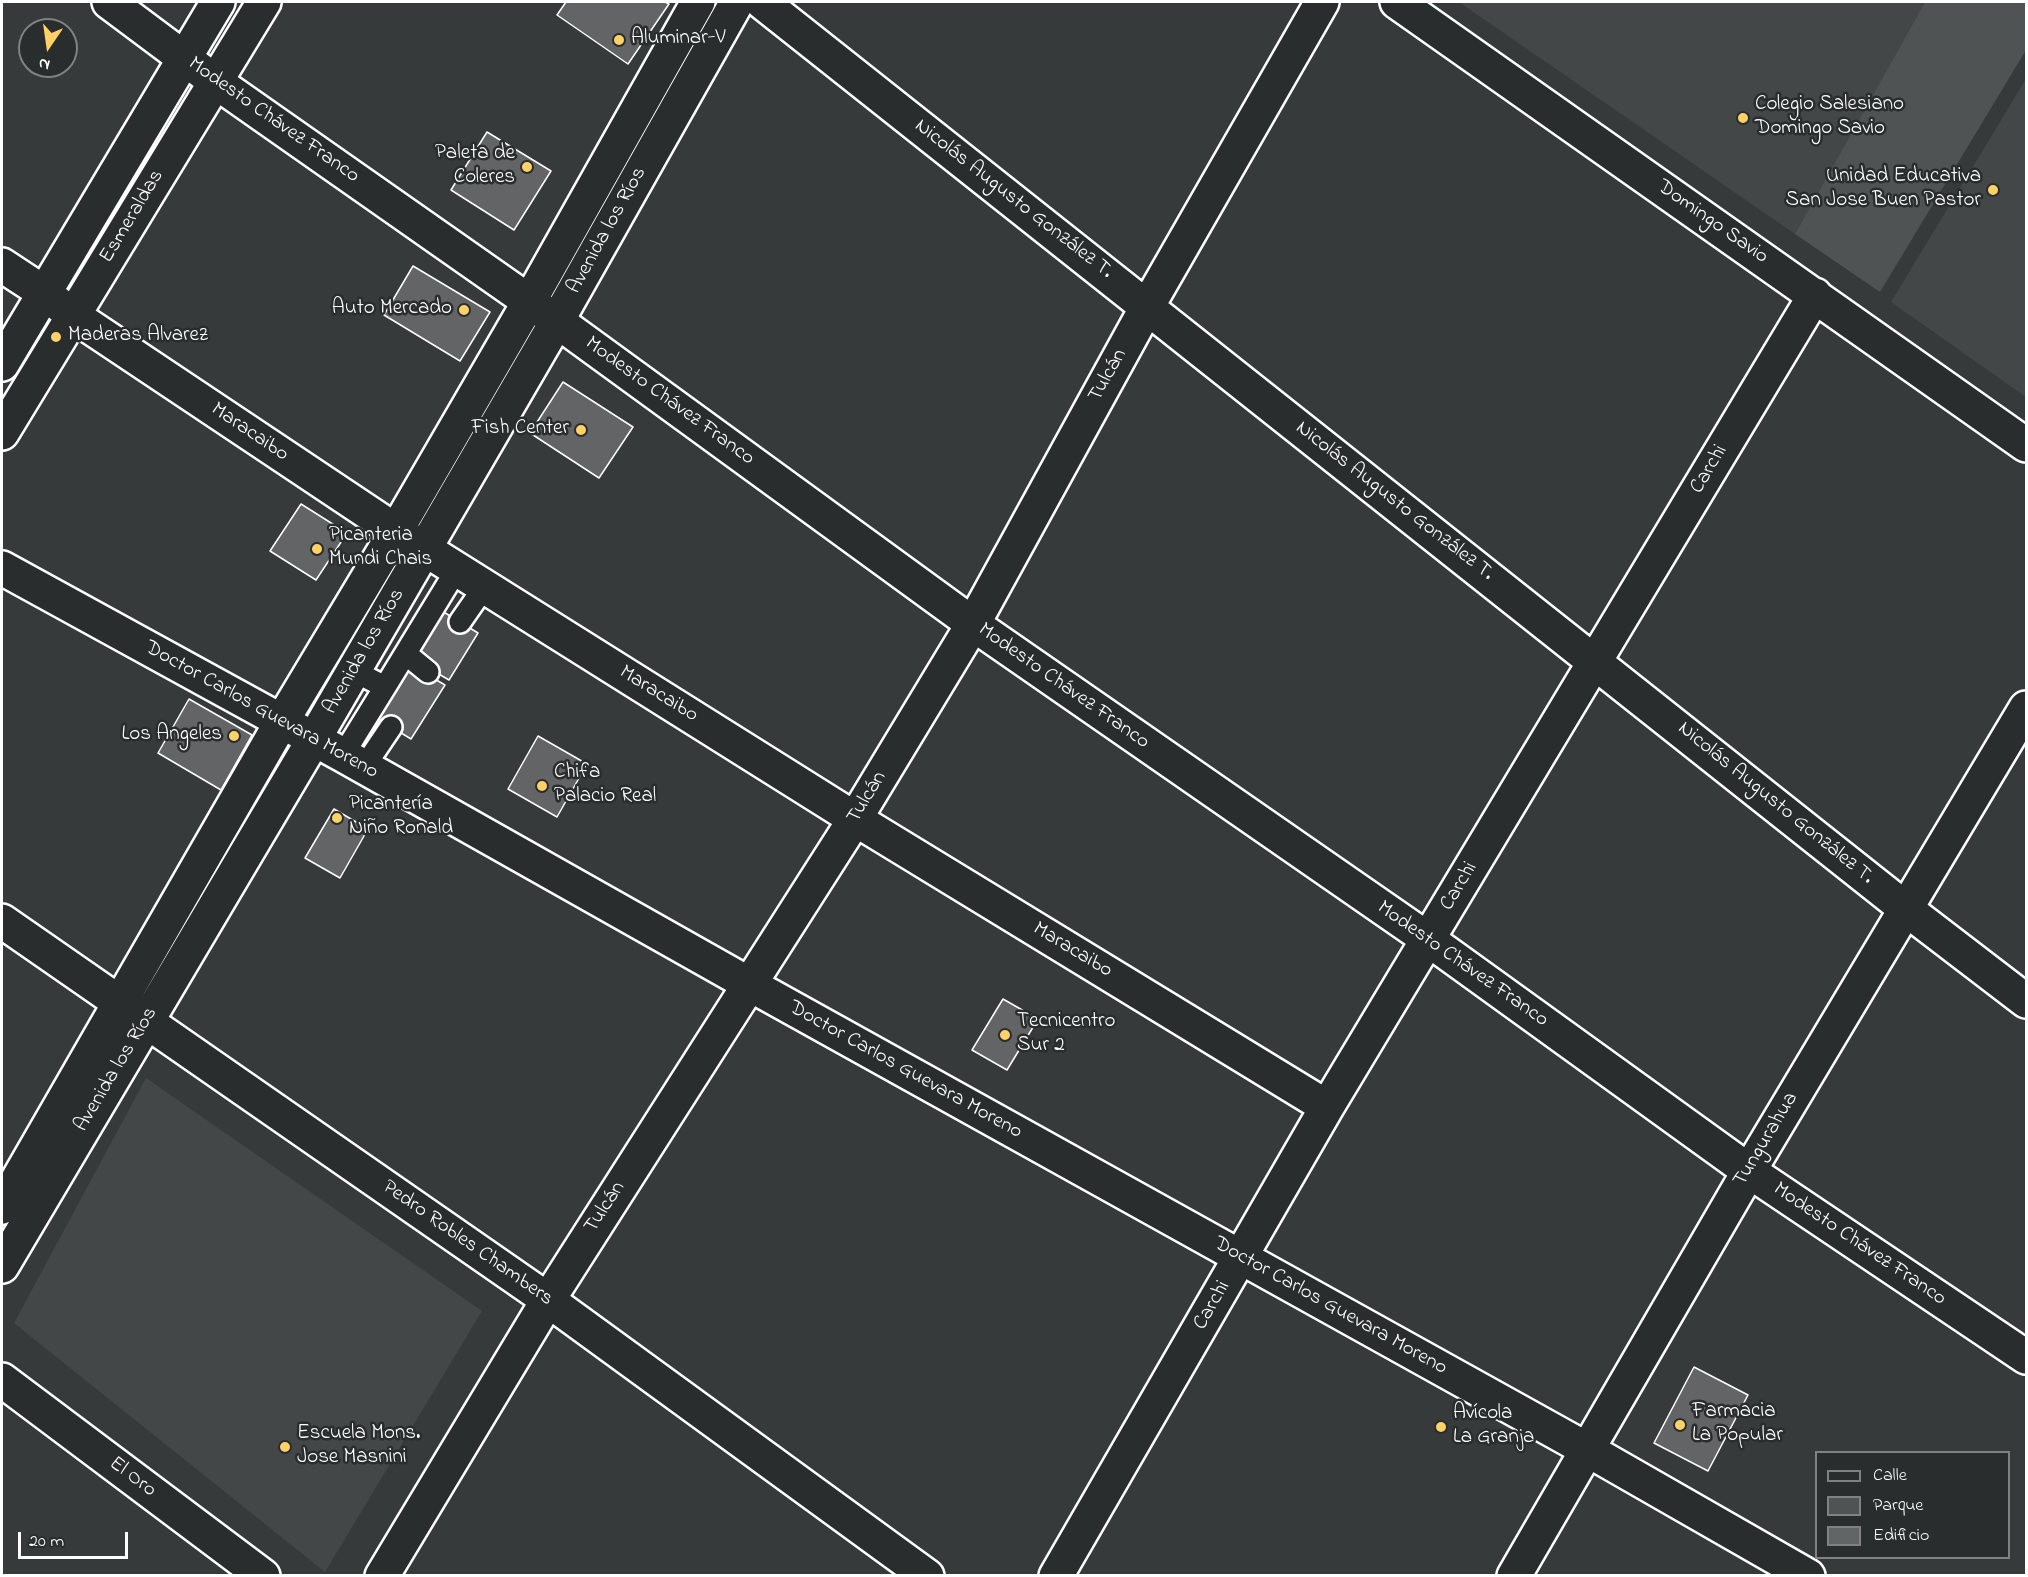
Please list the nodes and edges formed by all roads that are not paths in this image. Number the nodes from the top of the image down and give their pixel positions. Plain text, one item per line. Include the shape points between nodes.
1 (109, 2) edge
2 (218, 2) edge
3 (264, 2) edge
4 (698, 2) edge
5 (737, 2) edge
6 (762, 2) edge
7 (1322, 2) edge
8 (1397, 2) edge
9 (184, 57) junction
10 (216, 82) junction
11 (2, 265) edge
12 (43, 292) junction
13 (1815, 296) junction
14 (529, 302) junction
15 (1147, 307) junction
16 (74, 316) junction
17 (557, 321) junction
18 (2, 364) edge
19 (2, 433) edge
20 (2026, 445) edge
21 (396, 531) junction
22 (424, 548) junction
23 (2, 568) edge
24 (457, 569) junction
25 (485, 586) junction
26 (460, 622) dead end
27 (973, 624) junction
28 (406, 654) junction
29 (1595, 661) junction
30 (354, 671) junction
31 (428, 671) dead end
32 (385, 687) junction
33 (2026, 708) edge
34 (282, 721) junction
35 (391, 727) dead end
36 (314, 739) junction
37 (354, 761) junction
38 (855, 819) junction
39 (1906, 909) junction
40 (2, 921) edge
41 (1429, 940) junction
42 (749, 984) junction
43 (2026, 1001) edge
44 (119, 1002) junction
45 (147, 1021) junction
46 (1327, 1107) junction
47 (1749, 1171) junction
48 (2, 1207) edge
49 (1241, 1258) junction
50 (2, 1266) edge
51 (548, 1300) junction
52 (2026, 1358) edge
53 (2, 1380) edge
54 (1588, 1450) junction
55 (263, 1575) edge
56 (382, 1575) edge
57 (927, 1575) edge
58 (1056, 1575) edge
59 (1514, 1575) edge
60 (1808, 1575) edge

1 - 9 street, Modesto Chávez Franco
2 - 9 street, Esmeraldas
3 - 10 street, Esmeraldas
4 - 14 street, Avenida los Ríos
5 - 17 street, Avenida los Ríos
6 - 15 street, Nicolás Augusto González T.
7 - 15 street, Tulcán
8 - 13 street, Domingo Savio
9 - 10 street, Modesto Chávez Franco
9 - 12 street, Esmeraldas
10 - 14 street, Modesto Chávez Franco
10 - 16 street, Esmeraldas
11 - 12 street, Maracaibo
12 - 16 street, Maracaibo
12 - 18 street, Esmeraldas
13 - 20 street, Domingo Savio
13 - 29 street, Carchi
14 - 17 street, Modesto Chávez Franco
14 - 21 street, Avenida los Ríos
15 - 27 street, Tulcán
15 - 29 street, Nicolás Augusto González T.
16 - 19 street, Esmeraldas
16 - 21 street, Maracaibo
17 - 22 street, Avenida los Ríos
17 - 27 street, Modesto Chávez Franco
21 - 22 street, Maracaibo
21 - 34 street, Avenida los Ríos
22 - 24 street, Maracaibo
22 - 30 street, Avenida los Ríos
23 - 34 street, Doctor Carlos Guevara Moreno
24 - 25 street, Maracaibo
24 - 28 lane
25 - 26 lane
25 - 38 street, Maracaibo
27 - 38 street, Tulcán
27 - 41 street, Modesto Chávez Franco
28 - 31 lane
28 - 32 lane
29 - 39 street, Nicolás Augusto González T.
29 - 41 street, Carchi
30 - 32 lane
30 - 36 street, Avenida los Ríos
32 - 37 lane
33 - 39 street, Tungurahua
34 - 36 street, Doctor Carlos Guevara Moreno
34 - 44 street, Avenida los Ríos
35 - 37 lane
36 - 37 street, Doctor Carlos Guevara Moreno
36 - 45 street, Avenida los Ríos
37 - 42 street, Doctor Carlos Guevara Moreno
38 - 42 street, Tulcán
38 - 46 street, Maracaibo
39 - 43 street, Nicolás Augusto González T.
39 - 47 street, Tungurahua
40 - 44 street, Pedro Robles Chambers
41 - 46 street, Carchi
41 - 47 street, Modesto Chávez Franco
42 - 49 street, Doctor Carlos Guevara Moreno
42 - 51 street, Tulcán
44 - 45 street, Pedro Robles Chambers
44 - 48 street, Avenida los Ríos
45 - 50 street, Avenida los Ríos
45 - 51 street, Pedro Robles Chambers
46 - 49 street, Carchi
47 - 52 street, Modesto Chávez Franco
47 - 54 street, Tungurahua
49 - 54 street, Doctor Carlos Guevara Moreno
49 - 58 street, Carchi
51 - 56 street, Tulcán
51 - 57 street, Pedro Robles Chambers
53 - 55 street, El Oro
54 - 59 street, Tungurahua
54 - 60 street, Doctor Carlos Guevara Moreno

